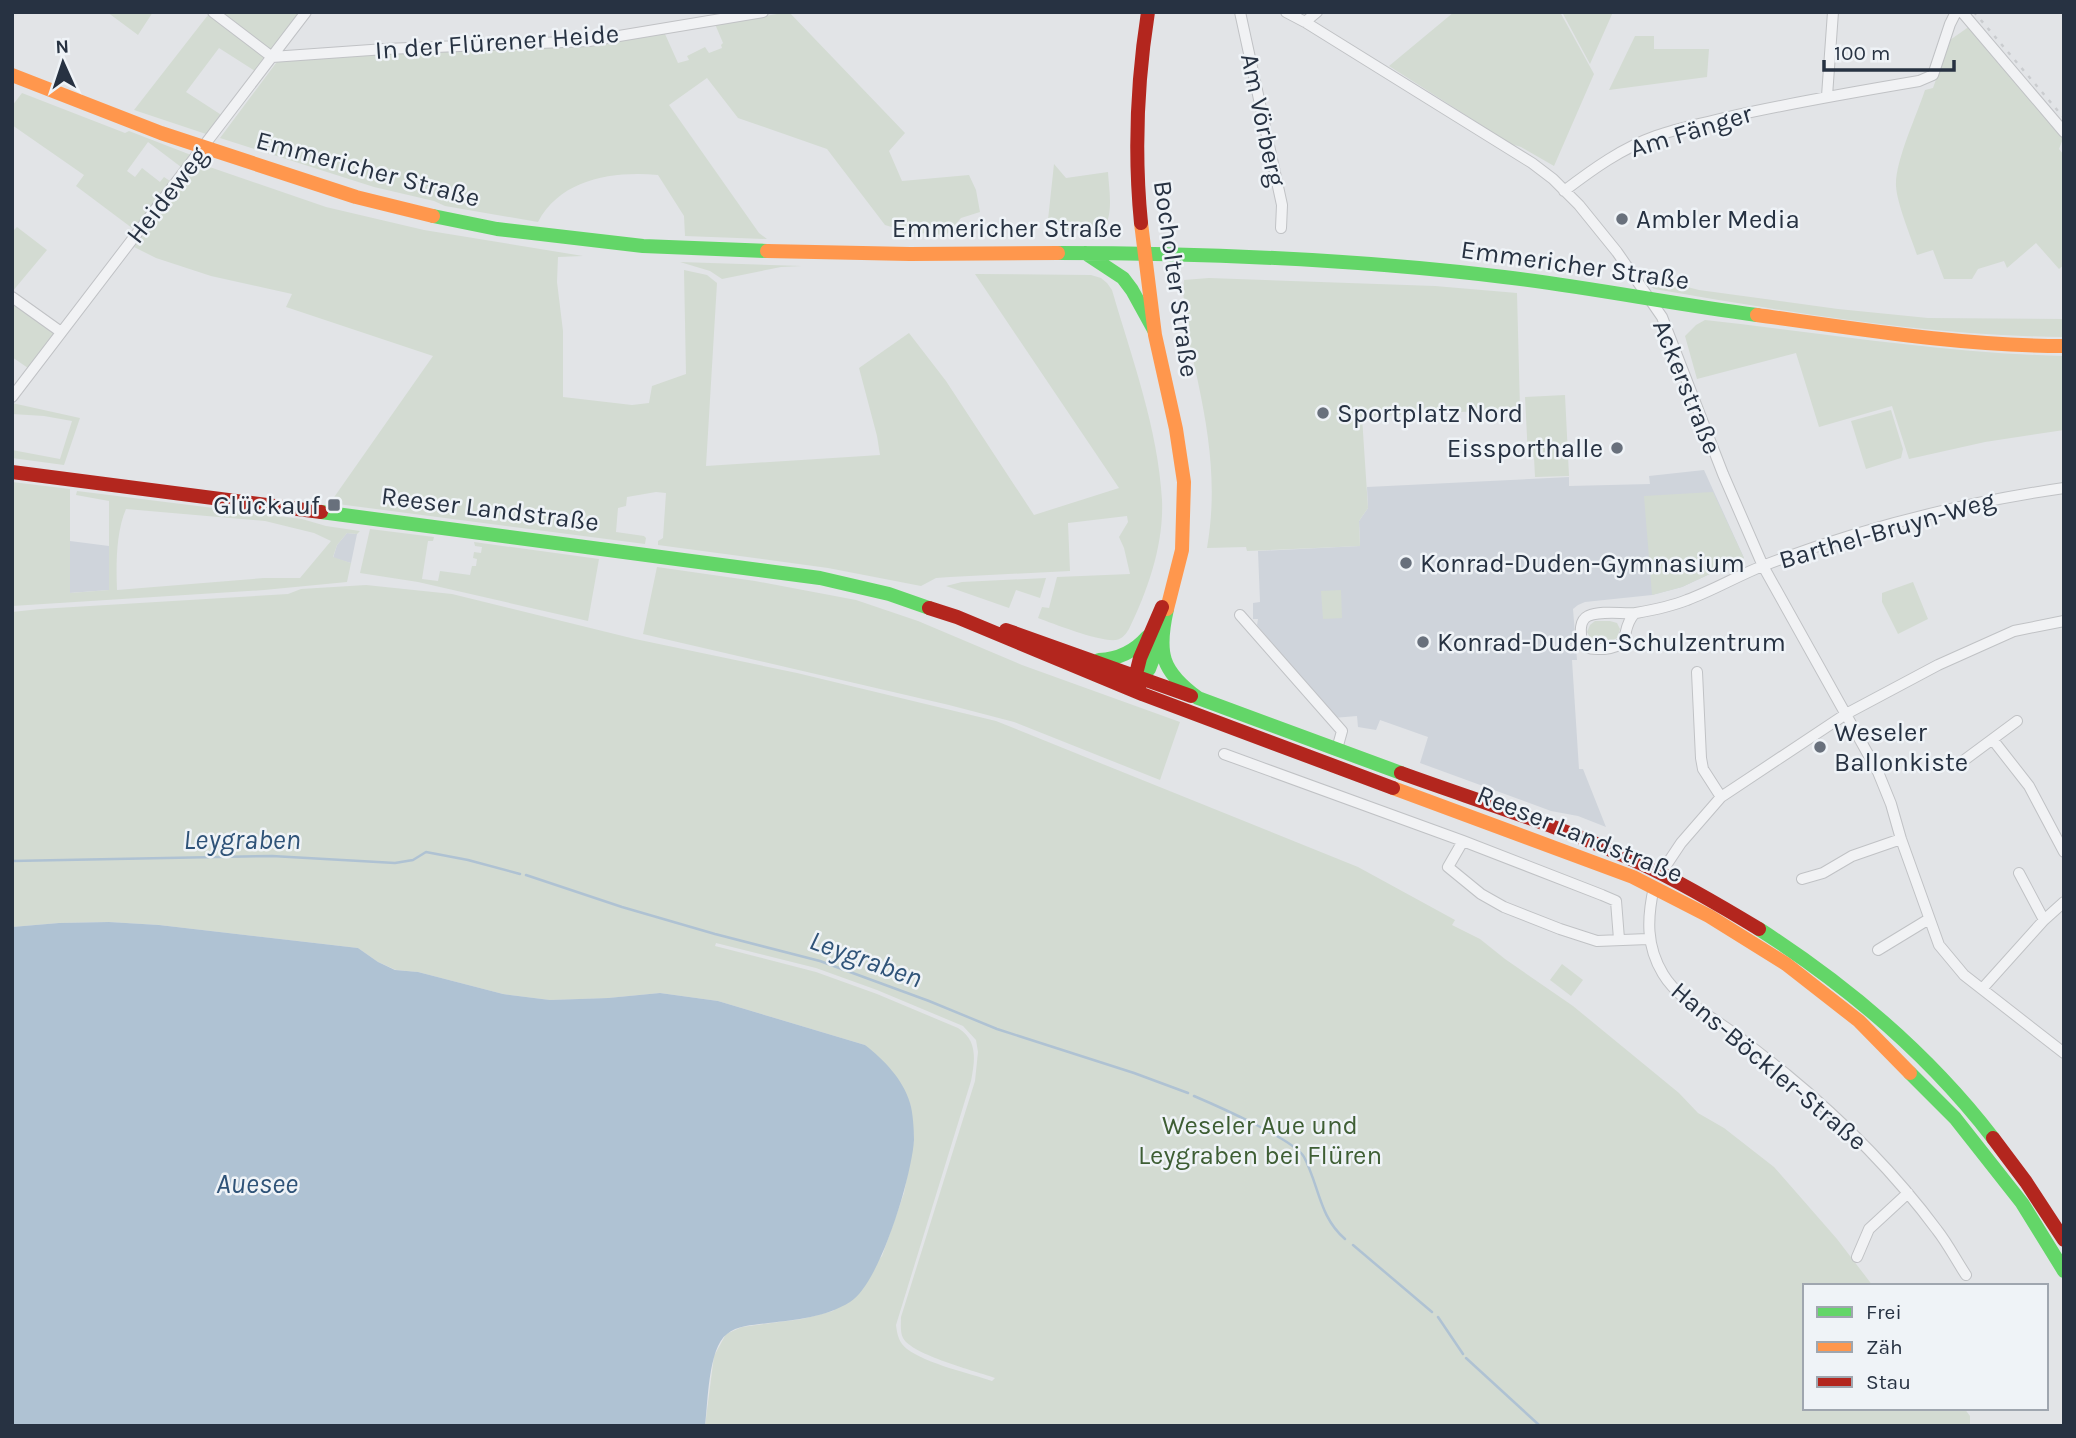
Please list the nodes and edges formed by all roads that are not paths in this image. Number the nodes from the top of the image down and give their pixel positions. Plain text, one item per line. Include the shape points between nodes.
1 (213, 12) edge
2 (306, 12) edge
3 (764, 12) edge
4 (1148, 12) edge
5 (1240, 12) edge
6 (1286, 12) edge
7 (1317, 12) edge
8 (1833, 12) edge
9 (1956, 12) edge
10 (1962, 12) edge
11 (1305, 22) junction
12 (272, 57) junction
13 (12, 75) edge
14 (1828, 96) junction
15 (2064, 132) edge
16 (204, 148) junction
17 (1564, 191) junction
18 (1281, 228) dead end
19 (1084, 253) junction
20 (1144, 253) junction
21 (12, 297) edge
22 (1649, 299) junction
23 (61, 332) junction
24 (1155, 333) junction
25 (2064, 346) edge
26 (12, 397) edge
27 (12, 472) edge
28 (2064, 488) edge
29 (1763, 566) junction
30 (1634, 613) junction
31 (1240, 615) dead end
32 (957, 617) junction
33 (2063, 622) edge
34 (1155, 637) junction
35 (1088, 659) junction
36 (1697, 672) dead end
37 (1136, 684) junction
38 (1198, 698) junction
39 (1846, 715) junction
40 (2017, 721) dead end
41 (1993, 740) junction
42 (1337, 749) junction
43 (1224, 754) dead end
44 (1963, 761) dead end
45 (1721, 797) junction
46 (1901, 839) junction
47 (1463, 841) junction
48 (2064, 852) edge
49 (1661, 873) junction
50 (2019, 873) dead end
51 (1802, 879) dead end
52 (1654, 887) junction
53 (2064, 902) edge
54 (1929, 919) junction
55 (2044, 920) junction
56 (1619, 939) junction
57 (1648, 939) junction
58 (1878, 950) dead end
59 (1982, 989) junction
60 (2064, 1053) edge
61 (1908, 1193) junction
62 (2064, 1240) edge
63 (1857, 1257) dead end
64 (2064, 1271) edge
65 (1966, 1275) dead end

1 - 12 street
2 - 12 street, Heideweg
3 - 12 street, In der Flürener Heide via 589,41
4 - 20 main road, Bocholter Straße via 1136,127
5 - 18 street, Am Vörberg via 1282,205
6 - 11 street, Ackerstraße
7 - 11 street
8 - 14 street
9 - 14 street, Am Fänger via 1933,75
10 - 15 street
11 - 17 street, Ackerstraße via 1532,163
12 - 16 street, Heideweg
13 - 16 main road, Emmericher Straße
14 - 17 street, Am Fänger via 1655,136 1618,153
16 - 19 main road, Emmericher Straße via 356,197 498,229 573,239 830,253
16 - 23 street, Heideweg
17 - 22 street, Ackerstraße via 1616,251
19 - 20 main road, Emmericher Straße
19 - 24 main road via 1123,278
20 - 22 main road, Emmericher Straße via 1282,258 1479,274
20 - 24 main road, Bocholter Straße
21 - 23 street
22 - 25 main road, Emmericher Straße via 1927,338
22 - 29 street, Ackerstraße via 1662,317
23 - 26 street, Heideweg
24 - 34 main road, Bocholter Straße via 1182,460 1185,506 1182,552
27 - 32 main road, Reeser Landstraße via 806,576 889,594
28 - 29 street, Barthel-Bruyn-Weg via 1948,508
29 - 30 street, Barthel-Bruyn-Weg via 1686,600
29 - 39 street, Ackerstraße
30 - 30 street, Barthel-Bruyn-Weg via 1618,647 1582,645 1581,625 1586,617
31 - 42 street via 1342,731
32 - 35 main road, Reeser Landstraße
32 - 37 main road, Reeser Landstraße
33 - 39 street via 2014,631 1938,665
34 - 35 main road via 1125,656
34 - 37 main road, Bocholter Straße via 1149,669
34 - 38 main road via 1169,670
35 - 37 main road, Reeser Landstraße
36 - 45 street via 1701,758
37 - 38 main road, Reeser Landstraße
37 - 52 main road, Reeser Landstraße
38 - 42 main road, Reeser Landstraße
39 - 45 street
39 - 46 street, Ackerstraße via 1878,772
40 - 41 street
41 - 44 street
41 - 48 street via 2029,786
42 - 49 main road, Reeser Landstraße
43 - 47 street
45 - 49 street
46 - 51 street
46 - 54 street, Ackerstraße
47 - 56 street via 1616,901
47 - 56 street via 1448,867 1481,894 1560,929 1597,941
49 - 52 main road
49 - 62 main road, Reeser Landstraße via 1773,938 1865,1006 1965,1105 2035,1194
50 - 55 street
52 - 57 street, Hans-Böckler-Straße
52 - 64 main road, Reeser Landstraße via 1786,964 1859,1021 1955,1118 2022,1203
53 - 55 street
54 - 58 street
54 - 59 street, Ackerstraße via 1948,958
55 - 59 street
56 - 57 street
57 - 61 street, Hans-Böckler-Straße via 1665,978 1683,996 1826,1109
59 - 60 street, Ackerstraße
61 - 63 street via 1869,1229
61 - 65 street, Hans-Böckler-Straße

